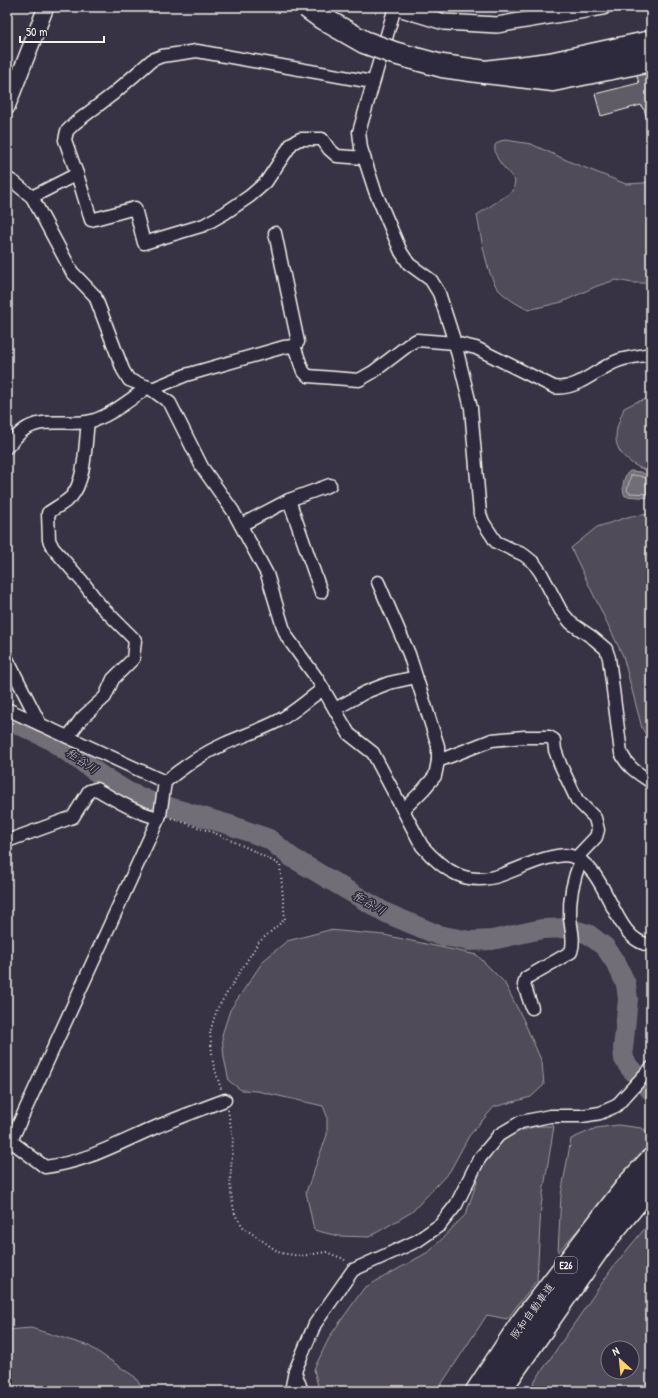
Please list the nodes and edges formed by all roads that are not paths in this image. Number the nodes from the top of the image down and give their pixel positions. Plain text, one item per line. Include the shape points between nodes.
1 (46, 7) edge
2 (307, 7) edge
3 (395, 7) edge
4 (602, 7) edge
5 (651, 42) edge
6 (651, 60) edge
7 (485, 72) junction
8 (372, 82) junction
9 (7, 107) edge
10 (364, 158) junction
11 (76, 174) junction
12 (7, 178) edge
13 (32, 197) junction
14 (275, 233) dead end
15 (455, 343) junction
16 (294, 346) junction
17 (651, 354) edge
18 (150, 388) junction
19 (88, 422) junction
20 (7, 447) edge
21 (330, 485) dead end
22 (288, 500) junction
23 (241, 525) junction
24 (378, 582) dead end
25 (321, 592) dead end
26 (7, 659) edge
27 (416, 676) junction
28 (323, 689) junction
29 (7, 709) edge
30 (335, 709) junction
31 (40, 724) junction
32 (68, 737) junction
33 (438, 761) junction
34 (165, 782) junction
35 (651, 782) edge
36 (403, 810) junction
37 (159, 816) junction
38 (7, 841) edge
39 (578, 859) junction
40 (651, 945) edge
41 (532, 1008) dead end
42 (651, 1068) edge
43 (225, 1100) road end
44 (9, 1139) edge
45 (651, 1160) edge
46 (651, 1184) edge
47 (295, 1370) junction
48 (491, 1387) edge
49 (291, 1391) edge
50 (302, 1391) edge

1 - 9 street
2 - 7 highway, bridge via 364,42 394,53 442,66
3 - 4 street via 444,22 497,25
3 - 8 street
5 - 7 highway via 550,64
6 - 7 highway via 553,80
8 - 10 street via 359,132
8 - 11 street via 197,51 162,56 152,60 67,131 65,140
10 - 11 street via 337,156 322,139 300,139 292,142 266,182 250,196 204,225 144,243 135,208 91,220
10 - 15 street via 401,252 409,264 431,280 439,293
11 - 13 street
12 - 13 street
13 - 18 street via 72,272 95,296 129,380
14 - 16 street via 298,342
15 - 16 street via 417,340 359,380 308,376 303,371
15 - 17 street via 476,348 554,387 562,388 573,385 619,360
15 - 35 street via 471,408 480,514 483,522 496,542 524,555 534,563 561,611 571,623 606,650 610,658 621,753 625,763
16 - 18 street via 186,375
18 - 19 street via 110,413
18 - 23 street via 170,403 202,467 234,511
19 - 20 street via 38,424 26,428
19 - 32 street via 82,471 77,488 70,497 48,513 49,540 100,605 135,640 133,659 113,679 105,697 82,718
21 - 22 street
22 - 23 street
22 - 25 street
23 - 28 street via 267,574 287,637
24 - 27 street
26 - 31 street
27 - 30 street via 366,692
27 - 33 street via 438,746
28 - 30 street
28 - 34 street via 295,712 192,760
29 - 31 street
30 - 36 street via 349,734 373,753
31 - 32 street
32 - 34 street
33 - 36 street via 434,776
33 - 39 street via 492,740 524,736 549,737 554,740 560,764 577,800 595,818 598,830 596,837
34 - 37 street
36 - 39 street via 422,846 433,859 451,872 469,879 487,880 550,858 570,856
37 - 38 street via 133,810 96,789 89,791 73,817
37 - 44 street
39 - 40 street via 593,871 627,932 636,941
39 - 41 street via 572,886 571,952 526,978 524,985
42 - 47 street via 616,1106 594,1114 550,1116 521,1122 499,1135 479,1159 456,1205 440,1225 418,1241 353,1270 315,1324
43 - 44 street via 99,1153 63,1165 45,1167
45 - 48 highway, 阪和自動車道 / E26 via 629,1184 530,1312
46 - 48 highway, 阪和自動車道 / E26
47 - 49 street
47 - 50 street

